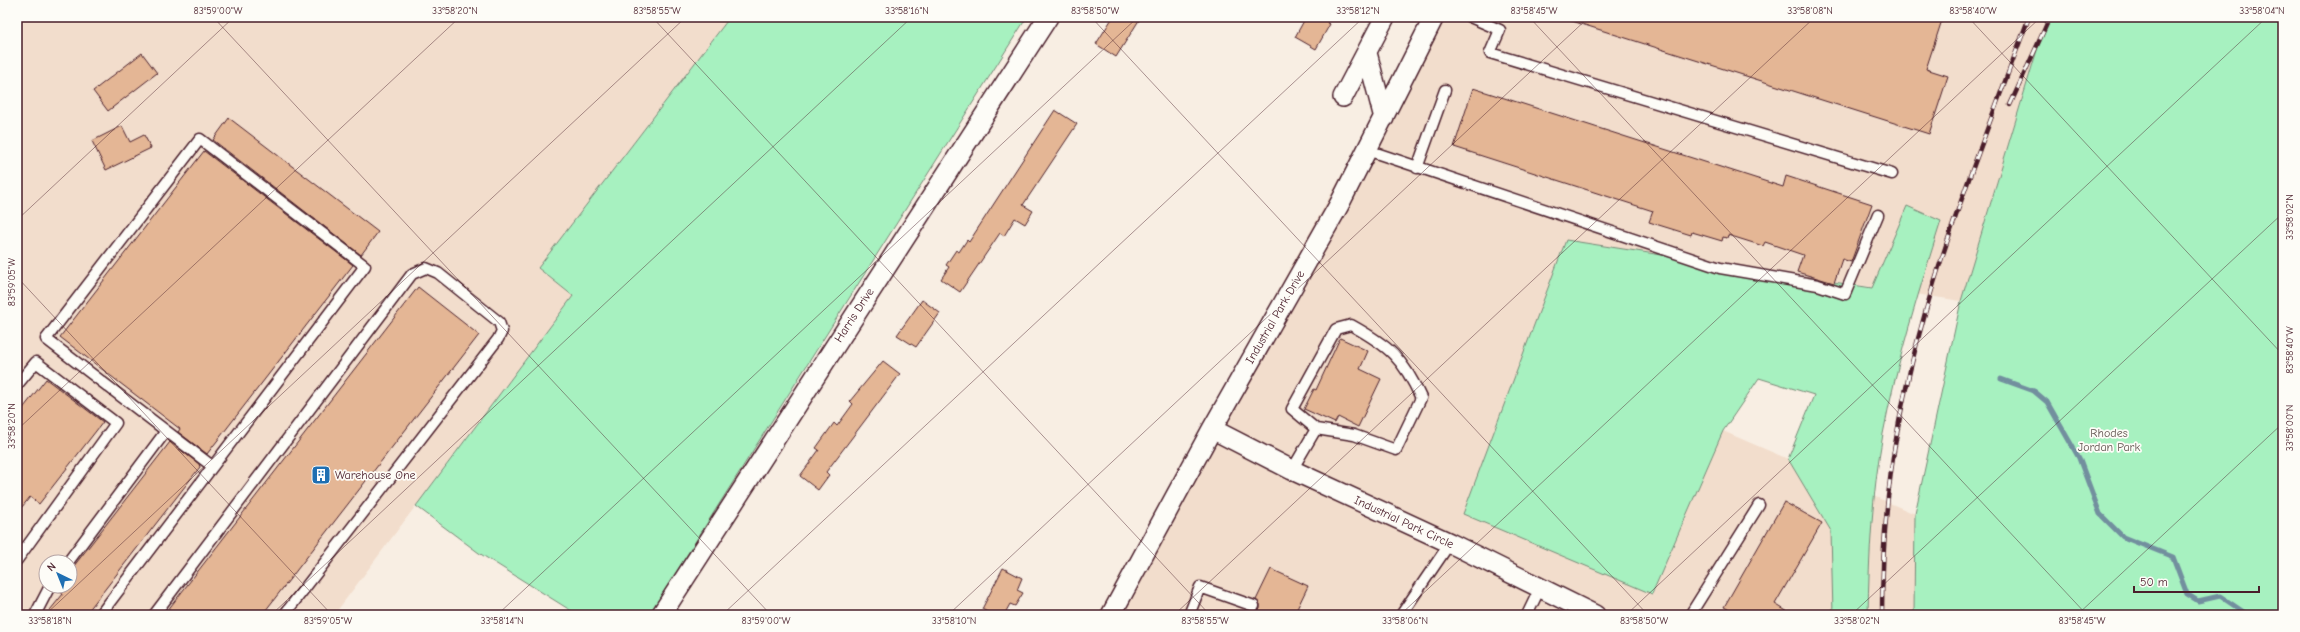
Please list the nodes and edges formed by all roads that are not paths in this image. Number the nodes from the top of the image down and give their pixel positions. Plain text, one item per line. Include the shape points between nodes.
1 (1048, 17) edge
2 (1385, 17) edge
3 (1434, 17) edge
4 (1470, 17) edge
5 (1367, 53) junction
6 (1445, 90) dead end
7 (1343, 97) dead end
8 (1384, 118) junction
9 (1367, 150) junction
10 (1417, 168) junction
11 (1892, 174) dead end
12 (1878, 215) dead end
13 (17, 385) edge
14 (1212, 429) junction
15 (1316, 429) junction
16 (166, 431) junction
17 (212, 466) junction
18 (1292, 470) junction
19 (1759, 505) dead end
20 (1450, 543) junction
21 (74, 554) edge
22 (17, 560) edge
23 (1540, 588) junction
24 (46, 594) edge
25 (1254, 606) dead end
26 (35, 615) edge
27 (100, 615) edge
28 (154, 615) edge
29 (284, 615) edge
30 (661, 615) edge
31 (1111, 615) edge
32 (1189, 615) edge
33 (1401, 615) edge
34 (1527, 615) edge
35 (1596, 615) edge
36 (1690, 615) edge

1 - 30 street, Harris Drive
2 - 5 street
3 - 8 street, Industrial Park Drive
4 - 11 lane via 1500,30 1490,53
5 - 7 street
5 - 8 street
6 - 10 lane
8 - 9 street, Industrial Park Drive
9 - 10 lane
9 - 14 street, Industrial Park Drive via 1339,205
10 - 12 lane via 1720,268 1818,284 1845,294
13 - 22 lane via 36,362 116,423
14 - 18 street, Industrial Park Circle
14 - 31 street, Industrial Park Drive
15 - 15 lane via 1292,409 1336,329 1351,326 1376,339 1396,355 1410,373 1421,398 1396,450 1354,435
15 - 18 lane
16 - 17 lane
16 - 17 lane via 46,339 200,139 365,266
16 - 21 lane
17 - 27 lane
18 - 20 street, Industrial Park Circle
19 - 36 lane
20 - 23 street, Industrial Park Circle
20 - 33 lane
23 - 34 lane
23 - 35 street, Industrial Park Circle
24 - 26 lane
25 - 32 lane via 1200,587
28 - 29 lane via 412,274 426,268 438,273 499,322 502,331

